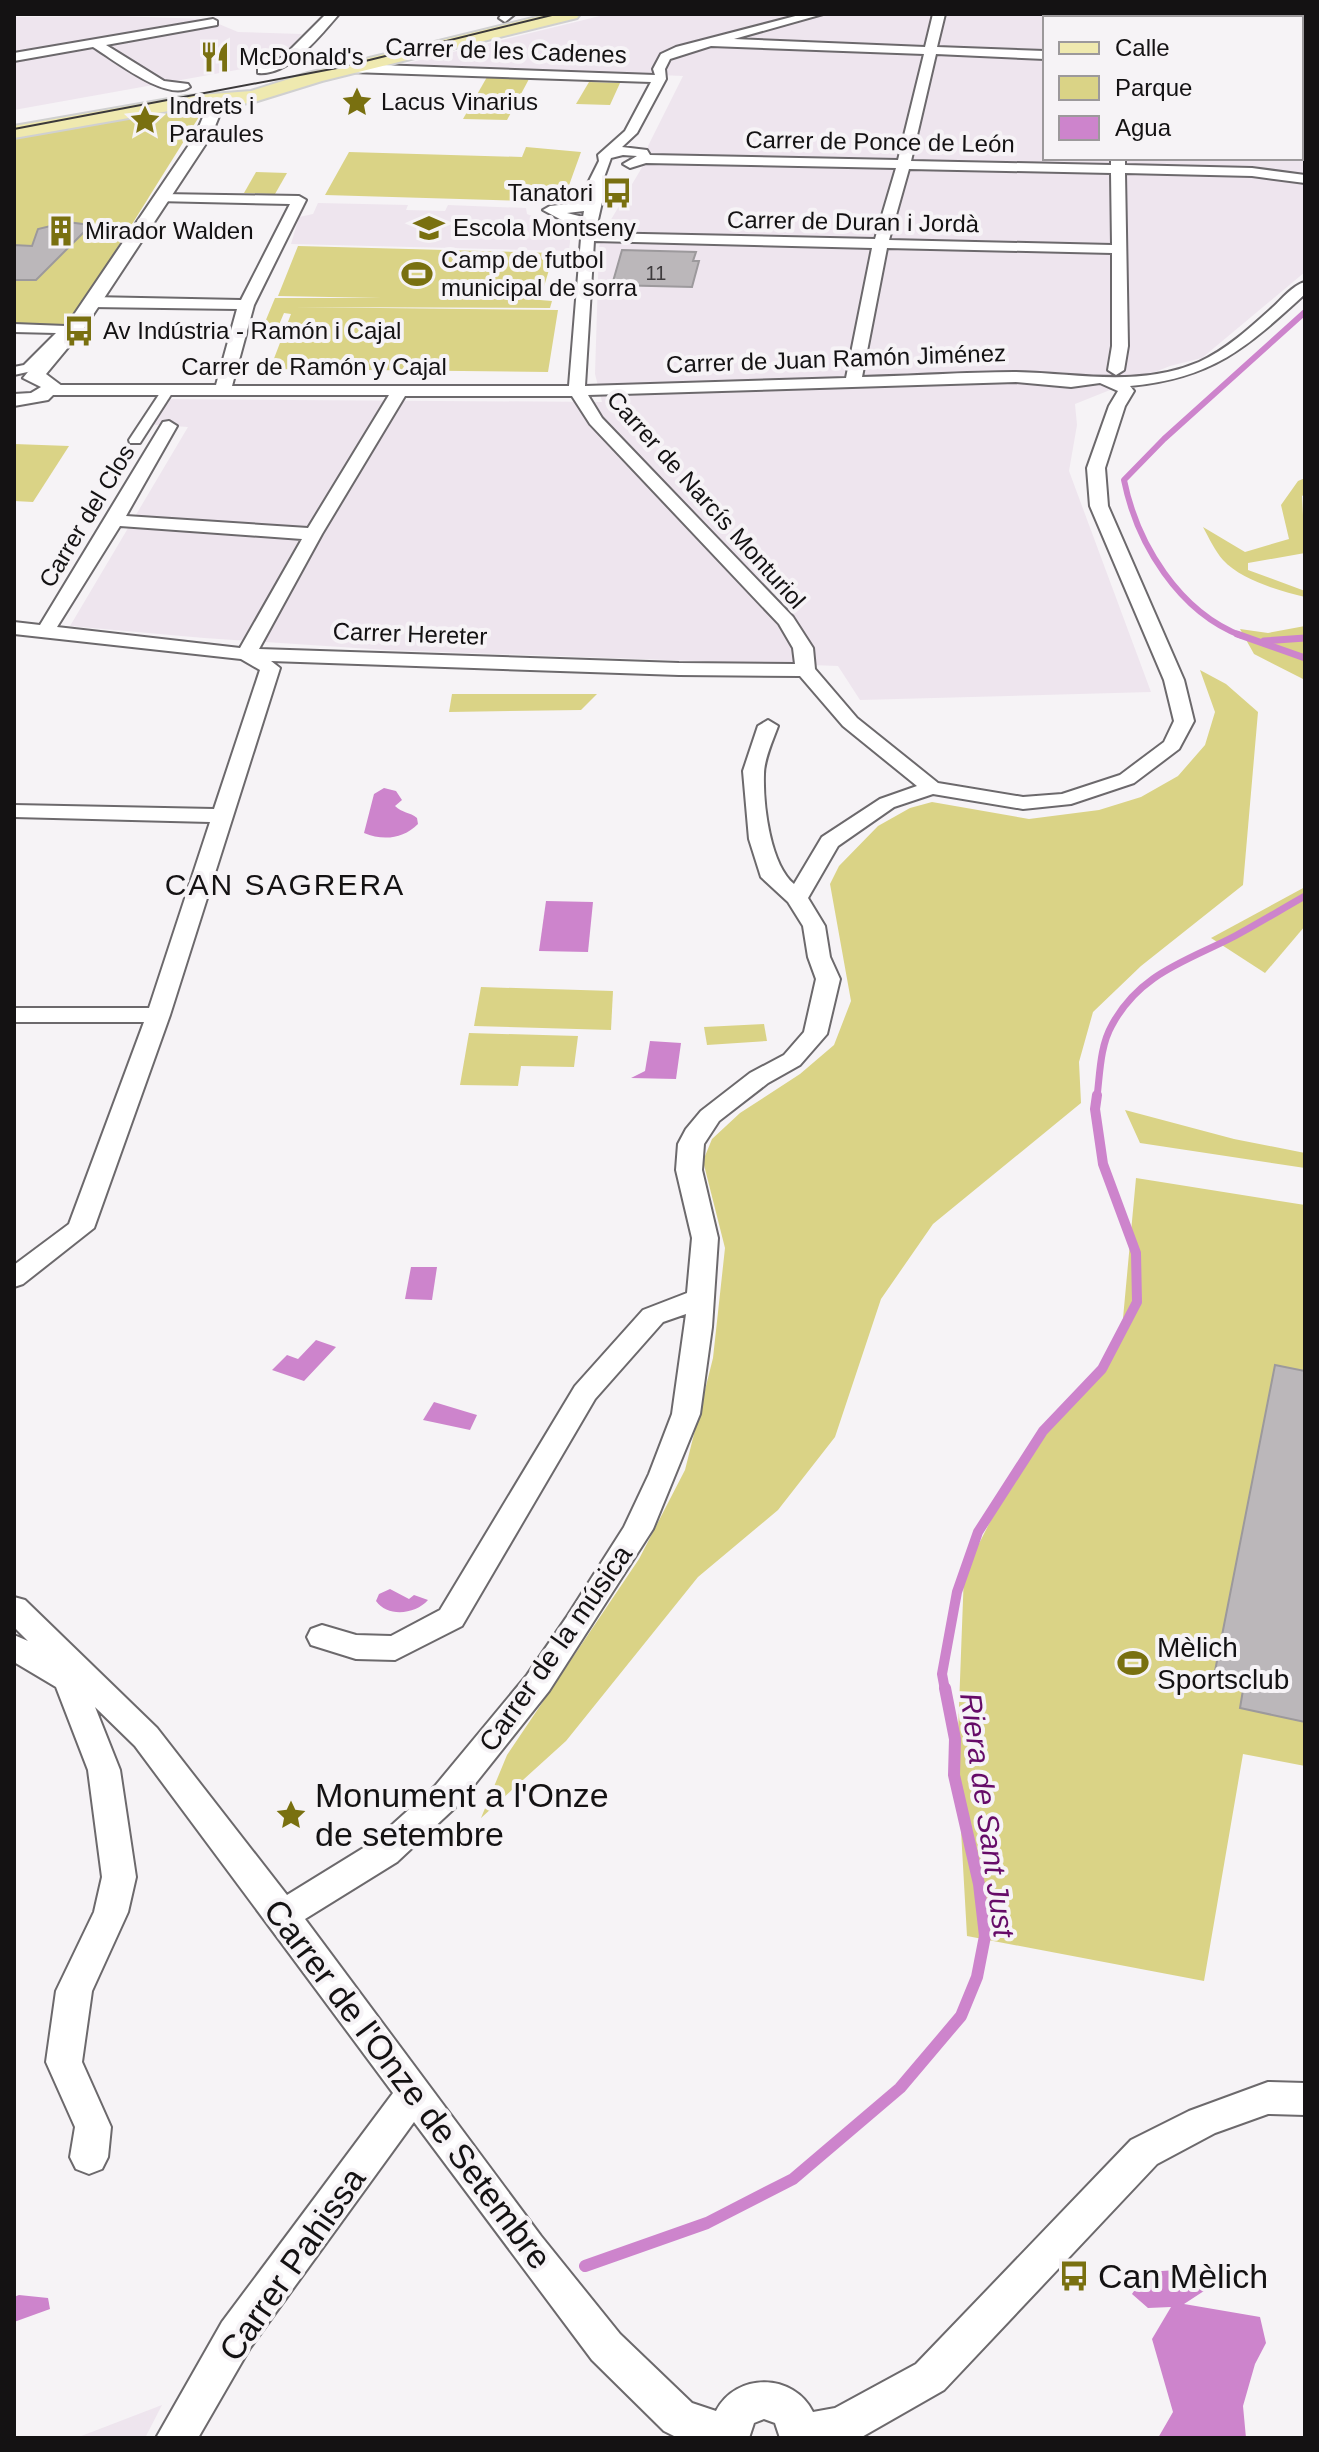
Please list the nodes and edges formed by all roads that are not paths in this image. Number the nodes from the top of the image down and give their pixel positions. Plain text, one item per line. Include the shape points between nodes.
1 (333, 14) edge
2 (571, 14) edge
3 (817, 14) edge
4 (939, 14) edge
5 (512, 15) edge
6 (213, 23) dead end
7 (710, 42) junction
8 (95, 43) junction
9 (928, 51) junction
10 (1043, 55) edge
11 (14, 57) edge
12 (292, 68) junction
13 (351, 68) junction
14 (241, 72) dead end
15 (660, 79) junction
16 (182, 88) junction
17 (204, 90) junction
18 (251, 97) junction
19 (14, 119) edge
20 (14, 132) edge
21 (630, 133) junction
22 (203, 136) junction
23 (641, 156) junction
24 (606, 158) junction
25 (904, 164) junction
26 (1119, 164) edge
27 (628, 165) junction
28 (1305, 179) edge
29 (598, 189) junction
30 (161, 198) junction
31 (546, 210) dead end
32 (590, 222) junction
33 (880, 245) junction
34 (1117, 249) junction
35 (1305, 286) edge
36 (91, 302) junction
37 (246, 305) junction
38 (14, 328) edge
39 (1123, 378) junction
40 (853, 382) junction
41 (18, 389) edge
42 (51, 390) joint
43 (168, 390) junction
44 (222, 391) junction
45 (577, 391) junction
46 (399, 392) junction
47 (169, 426) dead end
48 (135, 440) dead end
49 (115, 520) junction
50 (313, 534) junction
51 (14, 628) edge
52 (46, 630) junction
53 (246, 654) junction
54 (805, 670) junction
55 (768, 726) dead end
56 (932, 788) junction
57 (14, 811) edge
58 (221, 816) junction
59 (797, 898) junction
60 (14, 1015) edge
61 (158, 1015) junction
62 (14, 1278) edge
63 (701, 1298) junction
64 (14, 1608) edge
65 (322, 1637) dead end
66 (14, 1647) edge
67 (69, 1681) junction
68 (110, 1704) junction
69 (283, 1915) junction
70 (413, 2094) junction
71 (1305, 2099) edge
72 (89, 2157) dead end
73 (729, 2436) edge
74 (801, 2436) edge
75 (176, 2438) edge

1 - 12 street
2 - 13 main road
3 - 7 street
4 - 9 street
5 - 12 main road
6 - 8 street
7 - 9 street
7 - 15 street via 665,57
8 - 11 street
8 - 16 street via 161,84
9 - 10 street
9 - 25 street
12 - 13 main road
12 - 14 main road
12 - 18 main road
13 - 15 street, Carrer de les Cadenes
15 - 21 street
16 - 17 main road via 187,95
16 - 19 main road
17 - 18 main road
17 - 20 main road
17 - 22 street via 214,109
18 - 22 street via 231,105
21 - 23 street
21 - 24 street
22 - 30 street
23 - 24 street via 616,151
23 - 25 street, Carrer de Ponce de León
23 - 27 street
24 - 27 street
24 - 29 street, Carrer de Narcís Monturiol via 595,183
25 - 26 street, Carrer de Ponce de León
25 - 33 street
26 - 28 street, Carrer de Ponce de León
26 - 34 street
27 - 29 street
29 - 32 street, Carrer de Narcís Monturiol
30 - 36 street
30 - 37 street via 299,200
31 - 32 street, Carrer de Duran i Jordà
32 - 33 street, Carrer de Duran i Jordà
32 - 45 street, Carrer de Narcís Monturiol
33 - 34 street, Carrer de Duran i Jordà
33 - 40 street
34 - 39 street
35 - 39 street via 1221,357 1173,374
36 - 37 street
36 - 41 street
37 - 44 street
38 - 41 street via 66,330 28,368
39 - 40 street, Carrer de Juan Ramón Jiménez
39 - 56 street via 1126,391 1096,468 1099,506 1174,680 1184,721 1172,745 1127,779 1064,800 1023,803
40 - 45 street, Carrer de Juan Ramón Jiménez
41 - 42 street via 35,398
42 - 43 street, Carrer de Ramón y Cajal
43 - 44 street, Carrer de Ramón y Cajal
43 - 48 street
44 - 46 street, Carrer de Ramón y Cajal
45 - 46 street, Carrer de Ramón y Cajal
45 - 54 street, Carrer de Narcís Monturiol via 616,442 786,621 803,648
46 - 50 street
47 - 49 street, Carrer del Clos
49 - 50 street
49 - 52 street, Carrer del Clos
50 - 53 street
51 - 52 street, Carrer Hereter
52 - 53 street, Carrer Hereter
53 - 54 street, Carrer Hereter
53 - 58 street via 270,668
54 - 56 street, Carrer de Narcís Monturiol via 850,722
55 - 59 street, Carrer de la música via 753,771 760,839 772,877
56 - 59 street via 887,803 830,842
57 - 58 street
58 - 61 street
59 - 63 street, Carrer de la música via 814,926 828,979 823,1010 815,1034 792,1060 738,1093 694,1137 689,1170 705,1238
60 - 61 street
61 - 62 street via 81,1228
63 - 65 street via 653,1316 585,1393 451,1618 395,1648 356,1647
63 - 69 street, Carrer de la música via 686,1414 671,1454 638,1529 577,1626 447,1795 385,1852
64 - 68 street, Carrer de l'Onze de Setembre
66 - 67 street, Carrer de l'Onze de Setembre
67 - 68 street, Carrer de l'Onze de Setembre
67 - 72 street via 104,1770 119,1877 111,1912 74,1991 64,2062 93,2127
68 - 69 street, Carrer de l'Onze de Setembre via 146,1737
69 - 70 street, Carrer de l'Onze de Setembre
70 - 73 street, Carrer de l'Onze de Setembre via 606,2347 678,2417
70 - 75 street, Carrer Pahissa via 236,2335
71 - 74 street via 1268,2098 1202,2122 1144,2152 930,2377 841,2427
73 - 74 street via 741,2407 761,2399 788,2408

